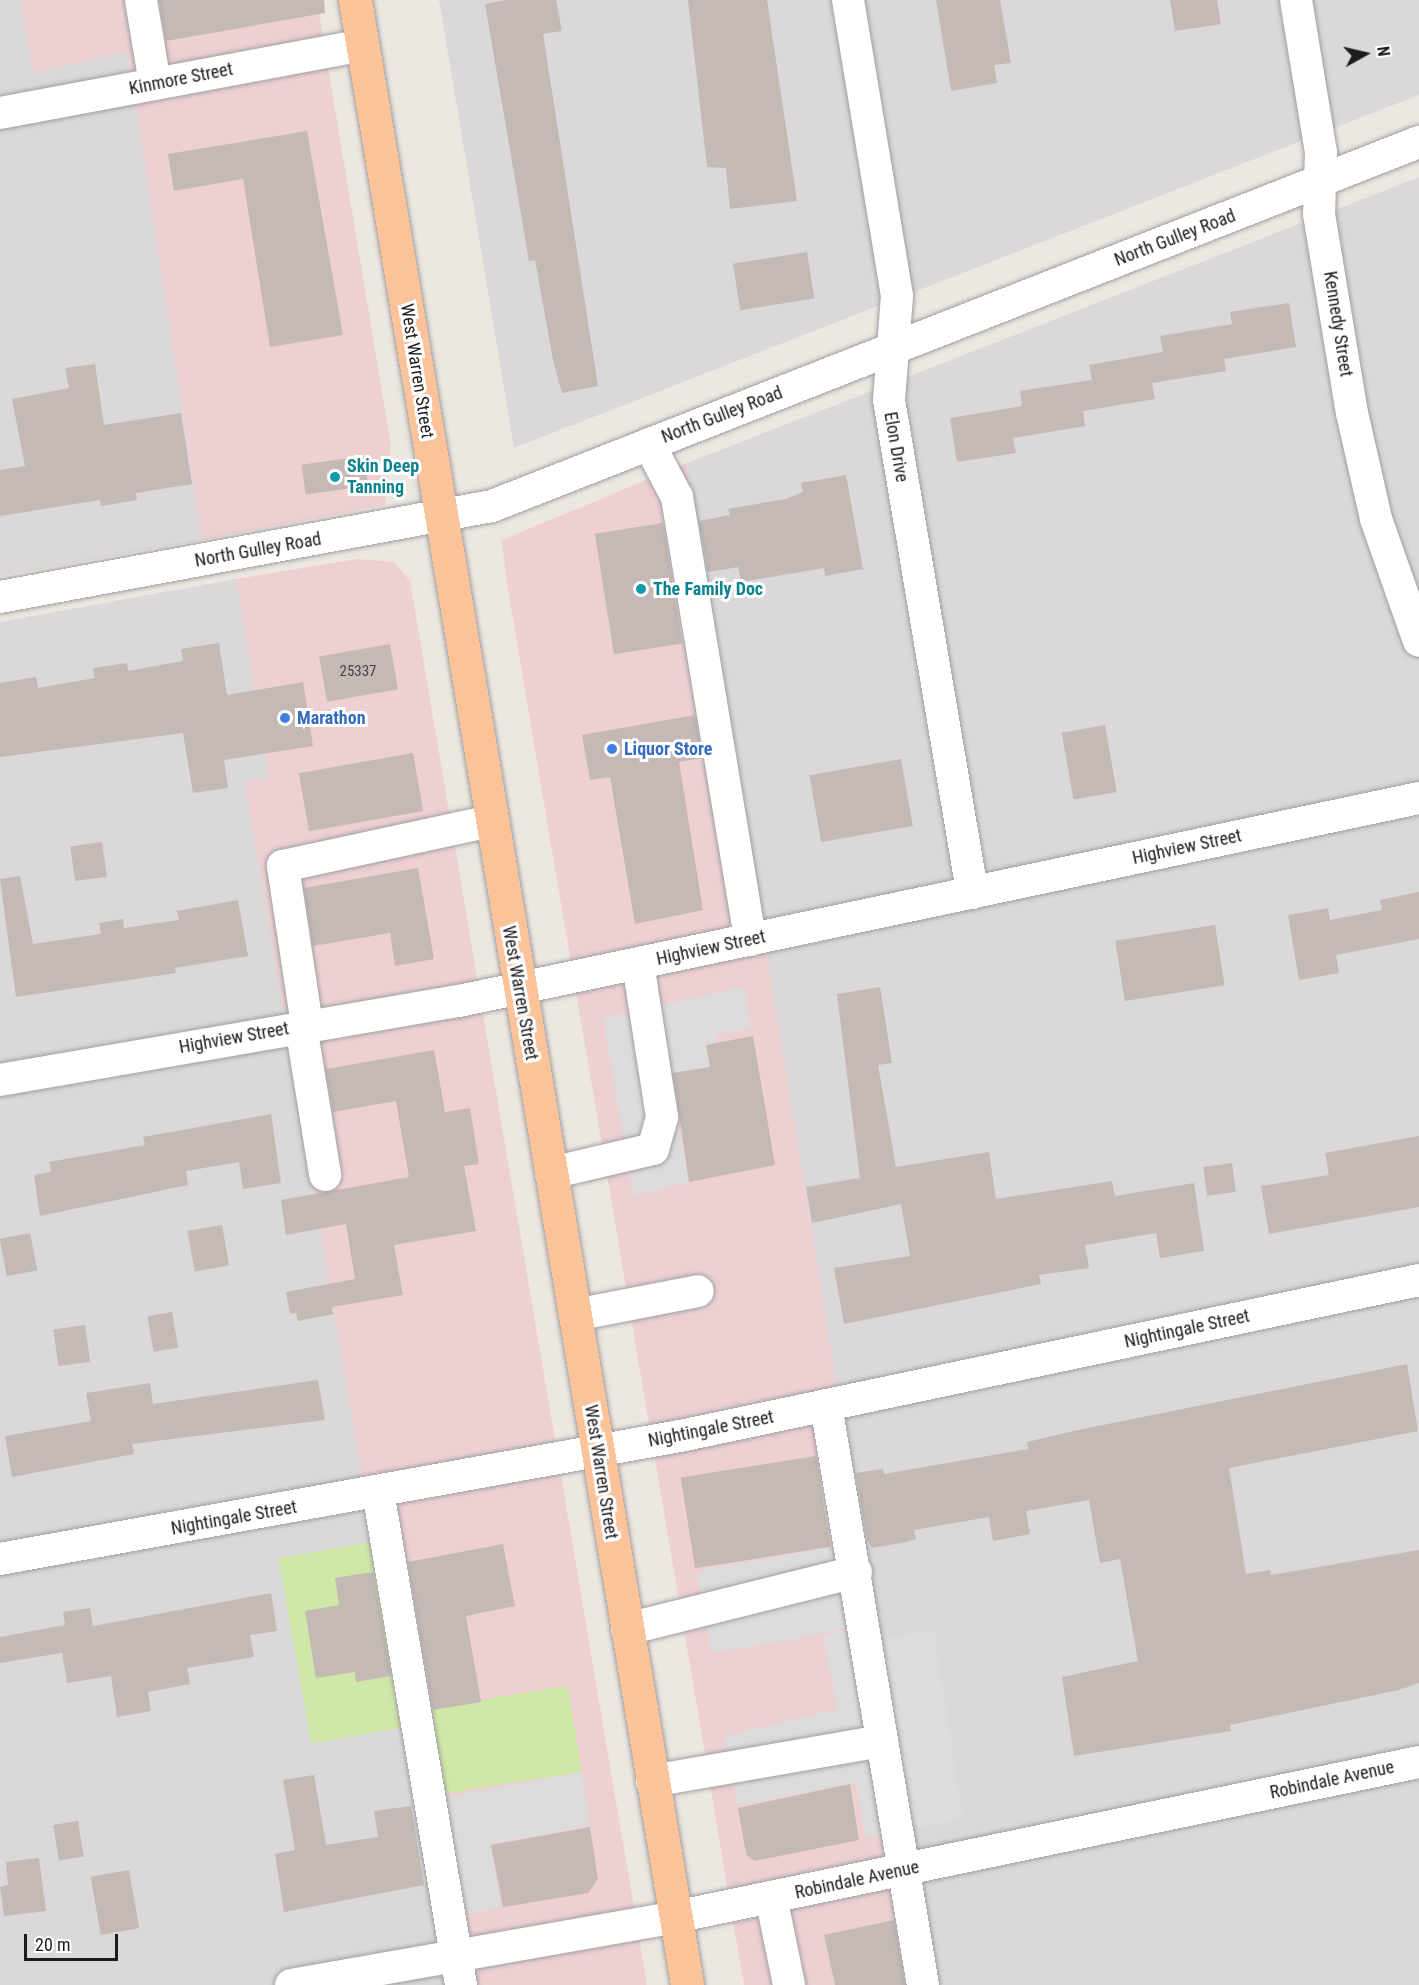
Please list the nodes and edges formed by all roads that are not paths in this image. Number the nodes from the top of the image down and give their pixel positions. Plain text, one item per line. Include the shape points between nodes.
1 (141, 0) edge
2 (355, 0) edge
3 (848, 0) edge
4 (1296, 0) edge
5 (363, 45) junction
6 (155, 84) junction
7 (0, 113) edge
8 (1419, 142) edge
9 (1320, 181) junction
10 (892, 348) junction
11 (649, 444) junction
12 (441, 516) junction
13 (0, 597) edge
14 (1419, 641) edge
15 (1419, 798) edge
16 (492, 821) junction
17 (972, 893) junction
18 (750, 940) junction
19 (638, 964) junction
20 (519, 987) junction
21 (304, 1025) junction
22 (0, 1080) edge
23 (551, 1173) junction
24 (326, 1175) dead end
25 (1419, 1280) edge
26 (698, 1291) dead end
27 (575, 1315) junction
28 (826, 1405) junction
29 (597, 1451) junction
30 (378, 1491) junction
31 (0, 1559) edge
32 (856, 1572) junction
33 (627, 1629) junction
34 (882, 1741) junction
35 (1419, 1762) edge
36 (652, 1781) junction
37 (903, 1870) junction
38 (771, 1897) junction
39 (675, 1917) junction
40 (459, 1970) edge
41 (291, 1985) edge
42 (687, 1985) edge
43 (789, 1985) edge
44 (923, 1985) edge

1 - 6 street
2 - 5 main road, West Warren Street
3 - 10 street, Elon Drive via 897,296
4 - 9 street, Kennedy Street via 1321,152
5 - 6 street, Kinmore Street
5 - 12 main road, West Warren Street
6 - 7 street, Kinmore Street
8 - 9 street, North Gulley Road
9 - 10 street, North Gulley Road
9 - 14 street, Kennedy Street via 1319,214 1363,466
10 - 11 street, North Gulley Road
10 - 17 street, Elon Drive via 889,405
11 - 12 street, North Gulley Road via 492,506
11 - 18 street via 677,497
12 - 13 street, North Gulley Road
12 - 16 main road, West Warren Street
15 - 17 street, Highview Street
16 - 20 main road, West Warren Street
16 - 21 street via 282,866
17 - 18 street, Highview Street
18 - 19 street, Highview Street
19 - 20 street, Highview Street
19 - 23 street via 662,1117 653,1149
20 - 21 street, Highview Street
20 - 23 main road, West Warren Street
21 - 22 street, Highview Street
21 - 24 street
23 - 27 main road, West Warren Street
25 - 28 street, Nightingale Street
26 - 27 street
27 - 29 main road, West Warren Street
28 - 29 street, Nightingale Street
28 - 32 street
29 - 30 street, Nightingale Street
29 - 33 main road, West Warren Street
30 - 31 street, Nightingale Street
30 - 40 street
32 - 33 street
32 - 34 street
33 - 36 main road, West Warren Street
34 - 36 street
34 - 37 street
35 - 37 street, Robindale Avenue
36 - 39 main road, West Warren Street
37 - 38 street, Robindale Avenue
37 - 44 street
38 - 39 street, Robindale Avenue
38 - 43 street
39 - 40 street, Robindale Avenue
39 - 42 main road, West Warren Street
40 - 41 street, Robindale Avenue

